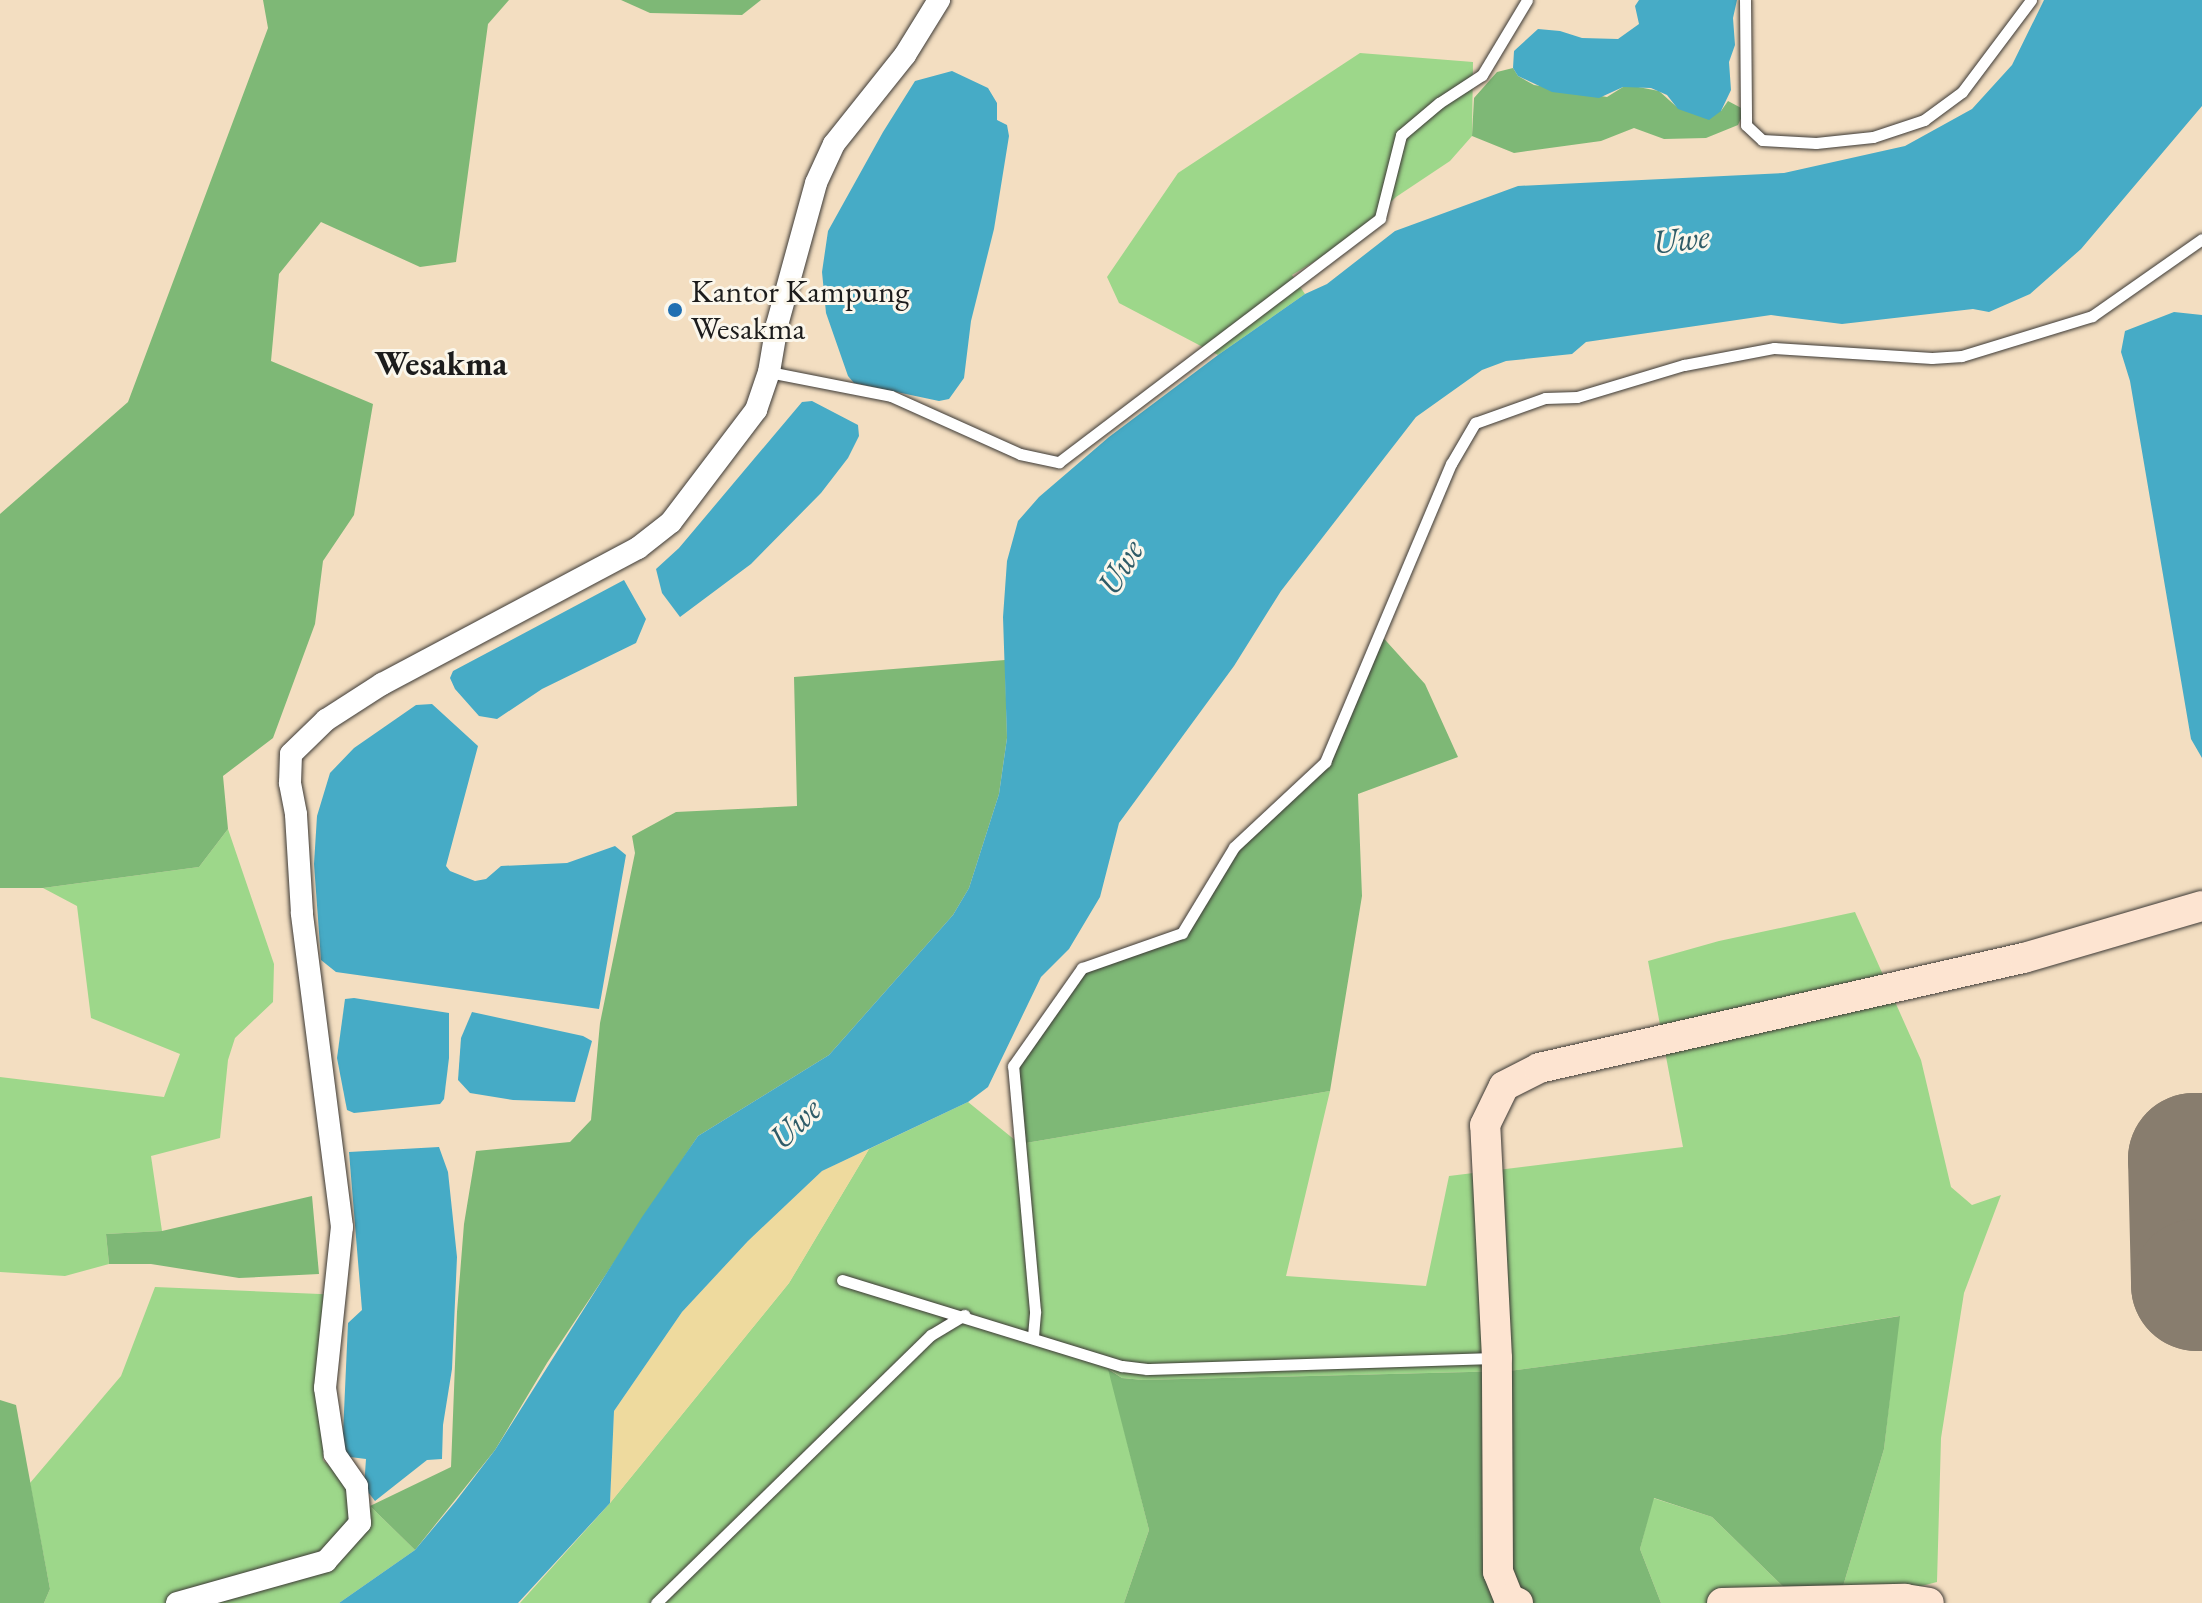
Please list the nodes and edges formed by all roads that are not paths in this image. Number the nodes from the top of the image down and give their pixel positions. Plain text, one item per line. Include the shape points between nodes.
1 (939, 0) edge
2 (1527, 0) edge
3 (1745, 0) edge
4 (2031, 0) edge
5 (2202, 239) edge
6 (769, 372) junction
7 (2202, 906) edge
8 (842, 1280) dead end
9 (964, 1315) junction
10 (1033, 1336) junction
11 (1497, 1358) junction
12 (177, 1603) edge
13 (656, 1603) edge
14 (1518, 1603) edge
15 (1722, 1603) edge
16 (1929, 1603) edge

1 - 6 street via 905,55 834,144 816,183
2 - 6 lane via 1482,75 1401,135 1380,218 1059,462 1020,454 891,396
3 - 4 lane via 1746,125 1762,140 1816,143 1873,137 1924,120 1962,92
5 - 10 lane via 2092,316 1962,356 1774,348 1670,369 1577,397 1545,398 1475,423 1444,478 1325,762 1234,847 1182,933 1082,968 1013,1066
6 - 12 street via 756,410 671,522 638,548 382,684 326,720 291,754 302,913 342,1227 325,1388 335,1454 357,1486 360,1523 326,1561
7 - 11 main road via 2024,958 1539,1068 1504,1086 1485,1125
8 - 9 lane
9 - 10 lane
9 - 13 lane via 931,1335
10 - 11 lane via 1122,1366 1147,1369
11 - 14 main road via 1498,1572 1509,1599
15 - 16 main road

